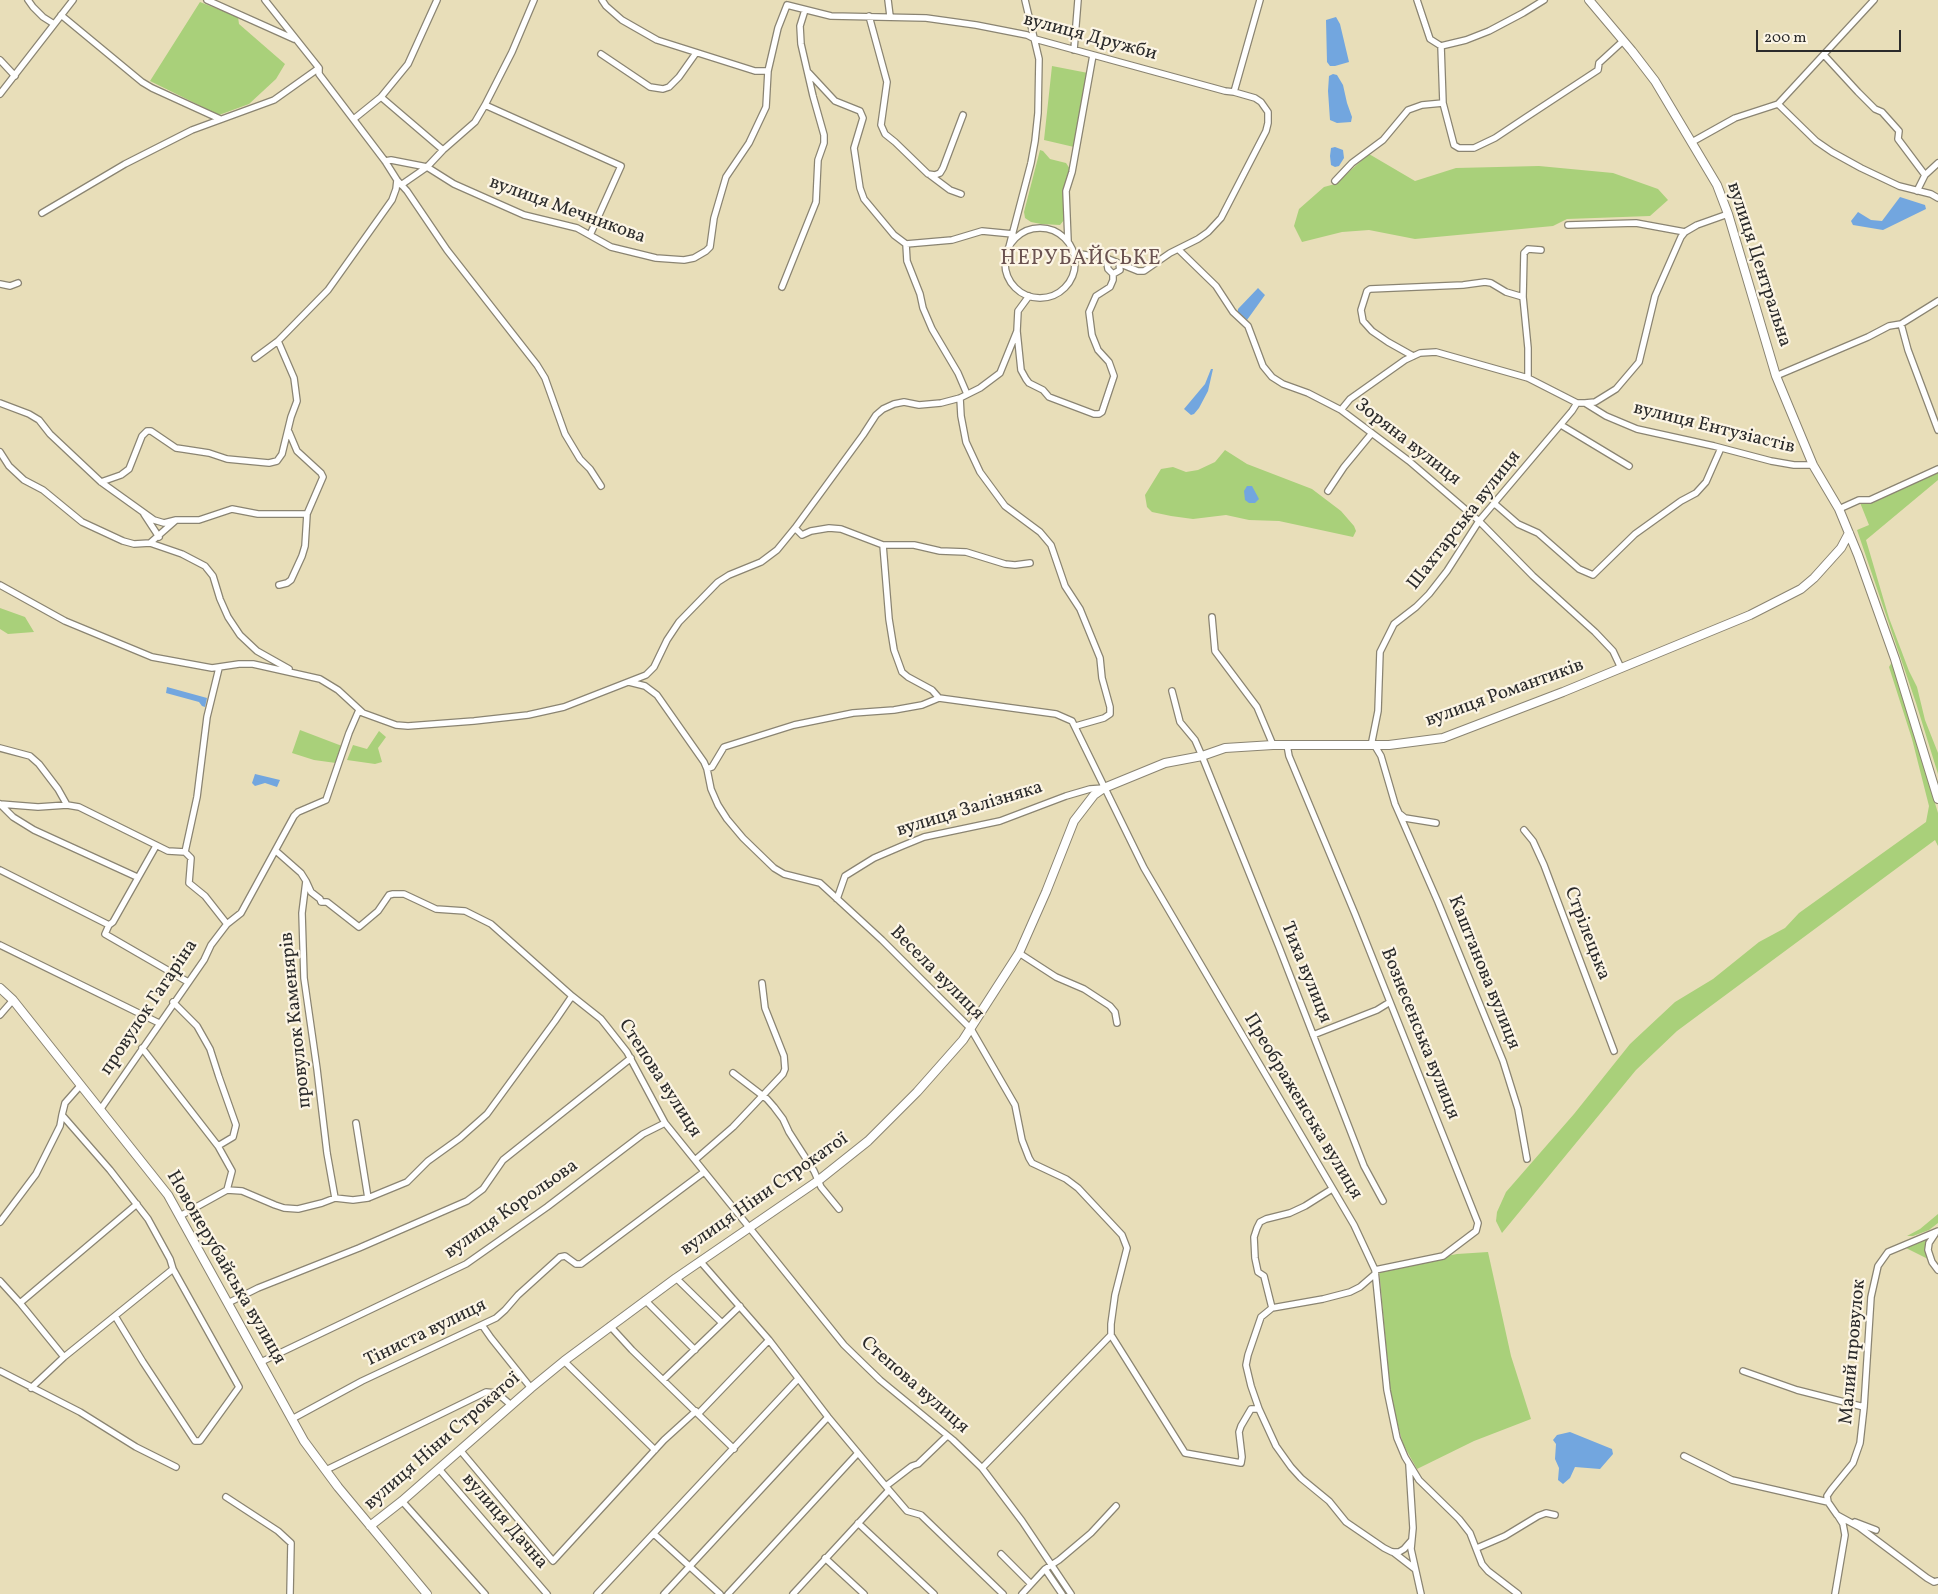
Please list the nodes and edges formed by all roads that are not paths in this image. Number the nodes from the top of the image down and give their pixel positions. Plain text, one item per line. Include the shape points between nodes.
1 (28, 0) edge
2 (73, 0) edge
3 (207, 0) edge
4 (265, 0) edge
5 (437, 0) edge
6 (534, 0) edge
7 (602, 0) edge
8 (888, 0) edge
9 (1026, 0) edge
10 (1078, 0) edge
11 (1260, 0) edge
12 (1417, 0) edge
13 (1544, 0) edge
14 (1589, 0) edge
15 (1874, 0) edge
16 (786, 2) edge
17 (805, 10) junction
18 (62, 15) junction
19 (870, 16) junction
20 (890, 16) junction
21 (54, 24) junction
22 (1035, 39) junction
23 (296, 40) junction
24 (1623, 41) junction
25 (1441, 46) junction
26 (1074, 50) junction
27 (696, 53) junction
28 (601, 54) dead end
29 (1093, 55) junction
30 (1824, 55) junction
31 (0, 60) edge
32 (319, 68) junction
33 (768, 71) junction
34 (809, 73) junction
35 (14, 76) junction
36 (1234, 92) junction
37 (0, 94) edge
38 (381, 97) junction
39 (1444, 103) junction
40 (1778, 104) junction
41 (485, 105) junction
42 (963, 115) dead end
43 (355, 118) junction
44 (220, 119) junction
45 (1692, 142) junction
46 (442, 150) junction
47 (385, 161) junction
48 (1938, 163) edge
49 (427, 167) junction
50 (928, 174) junction
51 (1926, 175) junction
52 (1335, 181) dead end
53 (399, 182) junction
54 (1917, 191) junction
55 (961, 194) dead end
56 (1938, 198) edge
57 (42, 213) dead end
58 (1728, 214) junction
59 (1568, 225) dead end
60 (1685, 232) junction
61 (1013, 234) junction
62 (590, 235) junction
63 (1068, 241) junction
64 (906, 244) junction
65 (1009, 247) junction
66 (1179, 250) junction
67 (1541, 250) dead end
68 (1074, 253) junction
69 (1108, 261) junction
70 (1119, 264) junction
71 (1113, 274) junction
72 (18, 283) dead end
73 (0, 284) edge
74 (782, 287) dead end
75 (1029, 296) junction
76 (1523, 297) junction
77 (1938, 301) edge
78 (1901, 324) junction
79 (1017, 331) junction
80 (278, 341) junction
81 (1413, 356) junction
82 (254, 358) dead end
83 (1776, 376) junction
84 (1528, 378) junction
85 (967, 394) junction
86 (960, 398) junction
87 (1577, 402) junction
88 (0, 403) edge
89 (1585, 403) junction
90 (1341, 410) junction
91 (1561, 425) junction
92 (1938, 430) edge
93 (288, 431) junction
94 (1372, 433) junction
95 (1721, 448) junction
96 (0, 452) edge
97 (0, 465) edge
98 (1813, 465) junction
99 (9, 466) junction
100 (1629, 466) dead end
101 (1938, 469) edge
102 (101, 482) junction
103 (601, 486) dead end
104 (1328, 491) dead end
105 (1495, 504) junction
106 (1839, 509) junction
107 (141, 510) junction
108 (307, 514) junction
109 (176, 520) junction
110 (1479, 521) junction
111 (795, 528) junction
112 (1849, 533) junction
113 (159, 537) junction
114 (150, 543) junction
115 (884, 545) junction
116 (1030, 564) dead end
117 (0, 585) edge
118 (279, 585) dead end
119 (1212, 617) dead end
120 (218, 668) junction
121 (1622, 668) junction
122 (292, 672) junction
123 (646, 675) junction
124 (629, 682) junction
125 (645, 686) junction
126 (1172, 691) dead end
127 (939, 698) junction
128 (359, 710) junction
129 (1076, 726) junction
130 (1273, 745) junction
131 (1287, 745) junction
132 (1373, 746) junction
133 (0, 748) edge
134 (1202, 756) junction
135 (707, 769) junction
136 (1104, 788) junction
137 (1938, 799) edge
138 (67, 805) junction
139 (1399, 812) junction
140 (1436, 823) dead end
141 (1524, 830) dead end
142 (156, 846) junction
143 (276, 851) junction
144 (185, 852) junction
145 (0, 870) edge
146 (137, 878) junction
147 (306, 881) junction
148 (836, 899) junction
149 (227, 924) junction
150 (109, 925) junction
151 (0, 945) edge
152 (1019, 953) junction
153 (188, 982) junction
154 (762, 983) dead end
155 (0, 988) edge
156 (572, 996) junction
157 (12, 1000) junction
158 (173, 1002) junction
159 (1390, 1002) junction
160 (0, 1015) edge
161 (159, 1023) junction
162 (1117, 1023) dead end
163 (971, 1029) junction
164 (1314, 1035) junction
165 (142, 1048) junction
166 (1614, 1051) dead end
167 (631, 1058) junction
168 (733, 1073) dead end
169 (80, 1086) junction
170 (763, 1096) junction
171 (100, 1110) junction
172 (62, 1113) junction
173 (356, 1123) dead end
174 (665, 1123) junction
175 (218, 1146) junction
176 (1527, 1159) dead end
177 (695, 1160) junction
178 (704, 1172) junction
179 (819, 1180) junction
180 (1332, 1189) junction
181 (228, 1190) junction
182 (335, 1198) junction
183 (368, 1198) junction
184 (1383, 1201) dead end
185 (137, 1204) junction
186 (839, 1209) dead end
187 (180, 1216) junction
188 (0, 1222) edge
189 (750, 1227) junction
190 (1937, 1232) edge
191 (700, 1261) junction
192 (173, 1269) junction
193 (1938, 1270) edge
194 (1375, 1272) junction
195 (676, 1278) junction
196 (0, 1281) edge
197 (645, 1300) junction
198 (20, 1303) junction
199 (228, 1303) junction
200 (740, 1306) junction
201 (1272, 1308) junction
202 (115, 1316) junction
203 (722, 1323) junction
204 (482, 1325) junction
205 (610, 1326) junction
206 (1112, 1334) junction
207 (769, 1340) junction
208 (695, 1350) junction
209 (64, 1357) junction
210 (564, 1361) junction
211 (261, 1362) junction
212 (0, 1371) edge
213 (1743, 1371) dead end
214 (798, 1379) junction
215 (664, 1380) junction
216 (31, 1388) junction
217 (531, 1388) junction
218 (511, 1405) junction
219 (1864, 1406) junction
220 (1259, 1409) junction
221 (697, 1412) junction
222 (828, 1417) junction
223 (292, 1419) junction
224 (947, 1436) junction
225 (734, 1449) junction
226 (460, 1450) junction
227 (655, 1450) junction
228 (858, 1453) junction
229 (1684, 1456) dead end
230 (1408, 1464) junction
231 (176, 1467) dead end
232 (982, 1468) junction
233 (439, 1469) junction
234 (326, 1470) junction
235 (887, 1488) junction
236 (226, 1497) dead end
237 (402, 1501) junction
238 (1828, 1502) junction
239 (1116, 1506) dead end
240 (1837, 1514) junction
241 (1555, 1515) dead end
242 (858, 1523) junction
243 (370, 1526) junction
244 (1876, 1530) dead end
245 (654, 1534) junction
246 (1412, 1541) junction
247 (1477, 1548) junction
248 (1392, 1552) junction
249 (1001, 1554) dead end
250 (825, 1558) junction
251 (1052, 1564) junction
252 (690, 1566) junction
253 (1045, 1569) junction
254 (1415, 1569) junction
255 (1938, 1581) edge
256 (1031, 1584) junction
257 (290, 1594) edge
258 (426, 1594) edge
259 (485, 1594) edge
260 (547, 1594) edge
261 (598, 1594) edge
262 (664, 1594) edge
263 (720, 1594) edge
264 (728, 1594) edge
265 (794, 1594) edge
266 (864, 1594) edge
267 (934, 1594) edge
268 (1003, 1594) edge
269 (1022, 1594) edge
270 (1062, 1594) edge
271 (1071, 1594) edge
272 (1421, 1594) edge
273 (1518, 1594) edge
274 (1834, 1594) edge

1 - 21 street
2 - 18 street
3 - 23 street
4 - 23 street
5 - 38 street via 408,64
6 - 41 street
7 - 27 street via 622,20 657,40
8 - 20 street
9 - 22 street
10 - 26 street
11 - 36 street
12 - 25 street via 1430,39
13 - 25 street via 1489,31
14 - 24 street, вулиця Центральна
15 - 30 street
16 - 17 street, вулиця Дружби
16 - 33 street, вулиця Мечникова
17 - 19 street, вулиця Дружби via 831,16
17 - 34 street via 800,35
18 - 21 street
18 - 44 street via 142,82
19 - 20 street, вулиця Дружби
19 - 50 street via 887,82 882,130
20 - 22 street, вулиця Дружби via 976,25
21 - 35 street
22 - 26 street, вулиця Дружби
22 - 61 street via 1039,59 1035,141
23 - 32 street
24 - 39 street via 1599,63 1598,70 1495,138 1474,148 1454,145
24 - 45 street, вулиця Центральна via 1655,81
25 - 39 street
26 - 29 street, вулиця Дружби
27 - 28 street via 679,77 663,89 650,86
27 - 33 street via 755,71
29 - 36 street, вулиця Дружби
29 - 63 street via 1066,191
30 - 40 street
30 - 51 street via 1899,131 1898,138
31 - 35 street
32 - 43 street via 319,74
32 - 44 street via 274,100
33 - 62 street, вулиця Мечникова via 766,107 749,143 726,177 714,218 710,247 706,251 684,260 656,258 611,247
34 - 64 street via 835,101 860,111 863,118 854,148 860,188 864,199 894,235
34 - 74 street via 824,143 818,160 816,202
35 - 37 street
36 - 66 street, вулиця Дружби via 1255,98 1265,107 1268,115 1266,131 1221,218 1208,232
38 - 43 street
38 - 46 street
39 - 52 street via 1408,110 1383,140 1352,163
40 - 45 street via 1735,118
40 - 54 street via 1832,152 1899,186
41 - 46 street via 471,125
41 - 62 street via 621,166
42 - 50 street via 943,168 940,173
43 - 47 street
44 - 57 street via 125,164
45 - 58 street, вулиця Центральна via 1717,186
46 - 49 street
47 - 49 street
47 - 53 street
48 - 51 street
49 - 53 street
49 - 62 street, вулиця Мечникова via 454,184 524,215 577,228
50 - 55 street
51 - 54 street
53 - 80 street via 392,200 328,290
53 - 103 street via 447,250 537,365 545,378 565,434
54 - 56 street
58 - 60 street
58 - 83 street, вулиця Центральна
59 - 60 street via 1636,223
60 - 89 street via 1655,296 1639,362 1616,389 1595,402
61 - 64 street via 982,231 952,240
61 - 65 street
63 - 65 street via 1054,231 1037,228 1020,234
63 - 68 street
64 - 85 street via 907,261 923,308
65 - 75 street via 1008,276 1017,289
66 - 70 street via 1144,271
66 - 90 street, Зоряна вулиця via 1216,286 1233,312 1248,326 1264,366 1272,376
67 - 76 street via 1528,249 1524,253
68 - 69 street
68 - 75 street via 1072,279 1064,288 1050,296
69 - 70 street
69 - 71 street via 1108,269
70 - 71 street via 1120,270
71 - 79 street via 1110,286 1096,296 1089,312 1092,335 1114,376 1099,414 1049,397 1029,383 1021,370
72 - 73 street via 10,286
75 - 79 street via 1018,310
76 - 81 street via 1485,282 1366,291 1361,310 1363,321 1388,342
76 - 84 street
77 - 78 street
78 - 83 street
78 - 92 street
79 - 85 street via 1000,373
80 - 82 street
80 - 93 street via 297,389 298,401
81 - 84 street, вулиця Ентузіастів via 1436,352
81 - 90 street, вулиця Ентузіастів via 1350,399
83 - 98 street, вулиця Центральна
84 - 87 street, вулиця Ентузіастів
85 - 86 street
86 - 111 street via 919,405 904,402 883,409
86 - 129 street via 966,442 980,472 1005,506 1040,532 1050,545 1065,586 1080,609 1100,658 1110,714
87 - 89 street, вулиця Ентузіастів
87 - 91 street, Шахтарська вулиця
88 - 102 street via 39,420
89 - 95 street, вулиця Ентузіастів via 1606,416 1637,428
90 - 94 street, Зоряна вулиця
91 - 100 street
91 - 105 street, Шахтарська вулиця
93 - 102 street via 280,458 269,463 227,460 183,450 147,431 129,469 121,476
93 - 108 street via 297,451 323,477
94 - 104 street
94 - 110 street, Зоряна вулиця via 1410,461
95 - 98 street, вулиця Ентузіастів via 1794,466
95 - 105 street via 1706,482 1696,493 1635,534 1592,575 1579,569 1538,533 1518,524
96 - 99 street
97 - 99 street
98 - 106 street, вулиця Центральна
99 - 114 street via 82,522 123,541
101 - 106 street via 1870,500 1859,500
102 - 107 street
105 - 110 street, Шахтарська вулиця
106 - 112 street, вулиця Центральна
107 - 109 street via 164,523
107 - 113 street
108 - 109 street via 258,514 232,509 200,520
108 - 118 street via 302,556 291,580
109 - 113 street
110 - 121 street, Зоряна вулиця via 1595,632 1613,651
110 - 132 street, Шахтарська вулиця via 1447,572 1416,607 1394,624 1388,635 1380,652
111 - 115 street via 802,536 819,528 840,529
111 - 123 street via 770,557 718,582 679,622 654,667
112 - 121 street, вулиця Романтиків via 1835,554 1801,589 1750,615
112 - 137 street, вулиця Центральна via 1895,659
113 - 114 street
114 - 122 street via 205,566 228,617 240,635 257,651
115 - 116 street via 914,545 940,552 966,552 1005,564
115 - 127 street via 894,650 902,672 932,690
117 - 120 street via 65,621 141,653
119 - 130 street via 1215,651 1257,707
120 - 122 street via 246,664
120 - 144 street via 205,726 197,797
121 - 132 street, вулиця Романтиків via 1443,738
122 - 128 street via 329,683
123 - 124 street
123 - 125 street
124 - 125 street
124 - 128 street via 564,707 474,721 396,725
125 - 135 street, Весела вулиця via 657,695
126 - 134 street, Тиха вулиця via 1180,722 1195,740
127 - 129 street via 1056,714 1066,717
127 - 135 street via 922,705 853,712 794,725 724,747 712,767
128 - 143 street, провулок Гагаріна via 326,800 294,816
129 - 136 street, Преображенська вулиця
130 - 131 street, вулиця Романтиків
130 - 134 street, вулиця Романтиків via 1225,748
131 - 132 street, вулиця Романтиків
131 - 159 street, Вознесенська вулиця
132 - 139 street, Каштанова вулиця via 1381,756
133 - 138 street via 30,756
134 - 136 street, вулиця Романтиків via 1165,763
134 - 164 street, Тиха вулиця
135 - 148 street, Весела вулиця via 718,805 743,838 774,868 792,877 820,883
136 - 148 street, вулиця Залізняка via 1066,796 1000,821 942,833 902,846 845,876
136 - 152 street, вулиця Ніни Строкатої via 1094,795 1074,821
136 - 180 street, Преображенська вулиця via 1144,868
138 - 142 street via 110,821
138 - 146 street via 0,804 34,830
139 - 140 street via 1405,818
139 - 176 street, Каштанова вулиця via 1503,1061 1518,1109
141 - 166 street, Стрілецька via 1544,865
142 - 144 street
142 - 146 street
143 - 147 street
143 - 149 street, провулок Гагаріна via 242,913
144 - 149 street via 191,858 189,883 205,896
145 - 150 street
146 - 150 street
147 - 156 street, Степова вулиця via 321,902 327,902 359,927 393,894 404,894 436,909 465,911 491,924
147 - 182 street, провулок Каменярів via 302,913 304,978
148 - 163 street, Весела вулиця
149 - 153 street, провулок Гагаріна
150 - 153 street via 105,934
151 - 161 street
152 - 162 street via 1110,1006
152 - 163 street, вулиця Ніни Строкатої
153 - 158 street, провулок Гагаріна
154 - 170 street via 764,1008 786,1064 783,1074
155 - 157 street, Новонерубайська вулиця
156 - 167 street, Степова вулиця via 601,1019
156 - 183 street via 487,1114 428,1160 407,1182
157 - 160 street
157 - 169 street, Новонерубайська вулиця
158 - 161 street, провулок Гагаріна
158 - 175 street via 197,1026 210,1049 236,1125 233,1137
159 - 164 street
159 - 194 street, Вознесенська вулиця via 1478,1228 1443,1256
161 - 165 street, провулок Гагаріна
163 - 179 street, вулиця Ніни Строкатої via 896,1114
163 - 206 street, Весела вулиця via 1015,1105 1022,1140 1032,1163 1078,1188 1126,1241 1112,1310
164 - 184 street, Тиха вулиця via 1364,1166
165 - 171 street, провулок Гагаріна
165 - 175 street
167 - 174 street, Степова вулиця
167 - 199 street via 503,1160 483,1189 467,1201
168 - 170 street
169 - 171 street, Новонерубайська вулиця
169 - 172 street via 64,1103
170 - 177 street
170 - 179 street via 783,1119
171 - 187 street, Новонерубайська вулиця via 158,1180
172 - 185 street
172 - 188 street via 60,1126 36,1174
173 - 183 street
174 - 177 street, Степова вулиця
174 - 211 street, вулиця Корольова via 643,1134 466,1264
175 - 181 street via 232,1171
177 - 178 street, Степова вулиця
178 - 189 street, Степова вулиця
178 - 204 street, Тіниста вулиця via 582,1264 560,1256 506,1310
179 - 186 street
179 - 189 street, вулиця Ніни Строкатої
180 - 194 street, Преображенська вулиця via 1354,1225
180 - 201 street via 1290,1213 1260,1222 1254,1248 1256,1265 1264,1276
181 - 182 street via 242,1191 292,1209
181 - 187 street
182 - 183 street
185 - 192 street
185 - 198 street
187 - 199 street, Новонерубайська вулиця
189 - 191 street, вулиця Ніни Строкатої
189 - 224 street, Степова вулиця via 844,1345
190 - 193 street via 1931,1238 1928,1250
190 - 219 street, Малий провулок via 1888,1252 1878,1266 1869,1316
191 - 195 street, вулиця Ніни Строкатої
191 - 200 street
192 - 202 street
192 - 202 street via 239,1387 200,1441 195,1441
194 - 201 street via 1350,1292
194 - 230 street, Преображенська вулиця via 1392,1420
195 - 197 street, вулиця Ніни Строкатої
195 - 203 street
196 - 198 street
197 - 205 street, вулиця Ніни Строкатої
197 - 208 street
198 - 209 street
199 - 211 street, Новонерубайська вулиця
200 - 203 street
200 - 207 street
201 - 220 street via 1261,1317 1246,1365
202 - 209 street
203 - 208 street
204 - 217 street
204 - 223 street, Тіниста вулиця via 362,1381
205 - 210 street, вулиця Ніни Строкатої
205 - 215 street
206 - 220 street via 1185,1454 1241,1464 1239,1432 1250,1409
206 - 232 street
207 - 214 street
207 - 221 street
208 - 215 street
209 - 216 street
210 - 217 street, вулиця Ніни Строкатої
210 - 227 street
211 - 223 street, Новонерубайська вулиця
212 - 216 street
213 - 219 street via 1796,1390
214 - 222 street
214 - 225 street
215 - 221 street
216 - 231 street
217 - 218 street, вулиця Ніни Строкатої
218 - 226 street, вулиця Ніни Строкатої
218 - 234 street via 497,1393 486,1392
219 - 238 street, Малий провулок via 1857,1455 1831,1490
220 - 248 street via 1290,1467 1329,1501 1346,1522
221 - 225 street
221 - 227 street
222 - 228 street
222 - 252 street
223 - 234 street, Новонерубайська вулиця
224 - 232 street, Степова вулиця
224 - 235 street
225 - 245 street
226 - 227 street via 553,1560
226 - 233 street, вулиця Ніни Строкатої
228 - 235 street
228 - 264 street
229 - 238 street via 1732,1480
230 - 246 street, Преображенська вулиця
230 - 247 street, Преображенська вулиця via 1419,1480 1459,1519
232 - 251 street, Степова вулиця
233 - 237 street, вулиця Ніни Строкатої
233 - 260 street, вулиця Дачна
234 - 243 street, Новонерубайська вулиця
235 - 242 street
235 - 268 street via 907,1511 921,1515
236 - 257 street via 278,1530 291,1543
237 - 243 street, вулиця Ніни Строкатої
237 - 259 street
238 - 240 street
239 - 251 street via 1090,1533
240 - 244 street
240 - 255 street via 1927,1578
240 - 274 street via 1845,1535
241 - 247 street via 1546,1513 1538,1516
242 - 250 street
242 - 267 street
243 - 258 street, Новонерубайська вулиця
245 - 252 street
245 - 261 street
246 - 248 street via 1399,1552
246 - 254 street, Преображенська вулиця
247 - 273 street, Преображенська вулиця via 1488,1571
248 - 254 street
249 - 256 street
250 - 265 street
250 - 266 street
251 - 253 street
251 - 271 street, Степова вулиця
252 - 262 street
252 - 263 street
253 - 256 street
253 - 270 street
254 - 272 street, Преображенська вулиця
256 - 269 street

